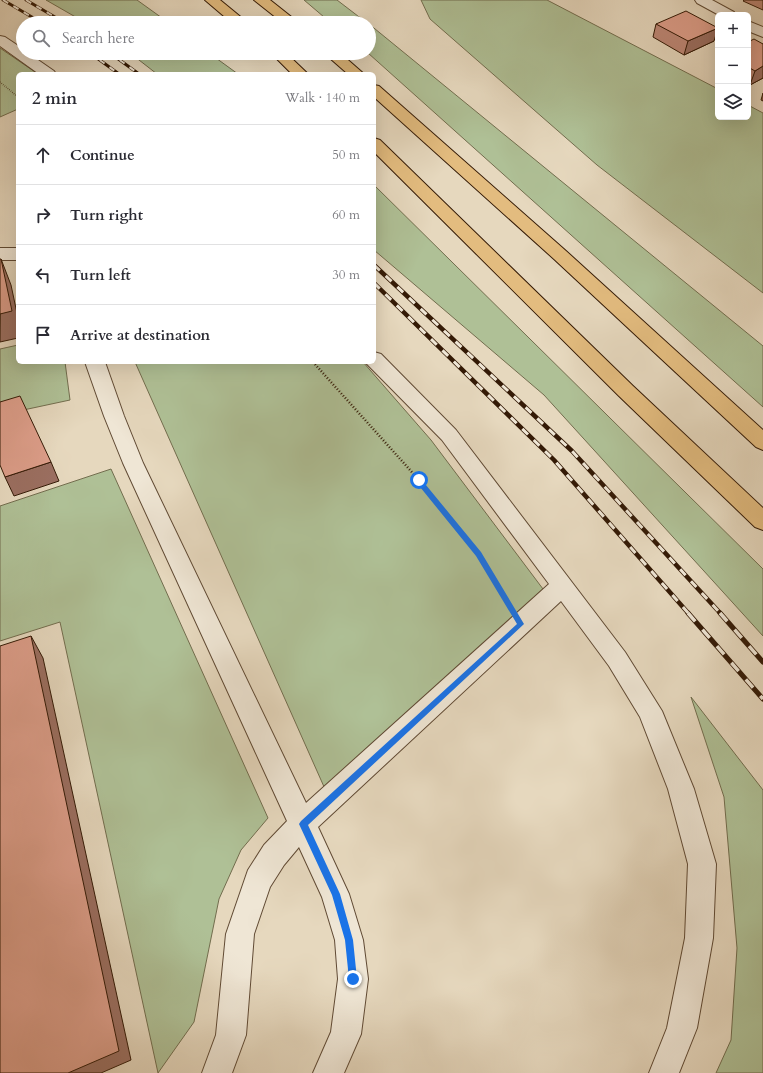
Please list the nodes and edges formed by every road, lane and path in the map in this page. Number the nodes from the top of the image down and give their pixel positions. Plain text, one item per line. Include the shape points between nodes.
1 (212, 0) edge
2 (261, 0) edge
3 (702, 0) edge
4 (724, 12) edge
5 (232, 16) edge
6 (283, 16) edge
7 (751, 27) edge
8 (763, 33) edge
9 (0, 40) edge
10 (16, 51) edge
11 (29, 60) edge
12 (286, 60) edge
13 (340, 60) edge
14 (46, 72) edge
15 (299, 72) edge
16 (355, 72) edge
17 (0, 82) edge
18 (376, 91) edge
19 (16, 95) edge
20 (376, 146) edge
21 (0, 254) edge
22 (16, 254) edge
23 (376, 361) edge
24 (96, 364) edge
25 (315, 364) edge
26 (763, 442) edge
27 (763, 521) edge
28 (562, 586) junction
29 (521, 624) junction
30 (303, 824) junction
31 (217, 1073) edge
32 (328, 1073) edge
33 (664, 1073) edge

1 - 5 highway
2 - 6 highway
3 - 4 street
7 - 8 street
9 - 10 street
11 - 14 street
12 - 15 highway
13 - 16 highway
17 - 19 path
18 - 26 highway via 538,235
20 - 27 highway
21 - 22 street
23 - 28 street via 449,435
24 - 30 street via 133,464
25 - 29 path via 419,480 478,554
28 - 29 street
28 - 33 street via 617,659 650,711 681,788 702,864 699,938 682,1028
29 - 30 street
30 - 31 street via 274,855 258,880 240,934 231,1035
30 - 32 street via 336,894 349,940 353,979 346,1034

